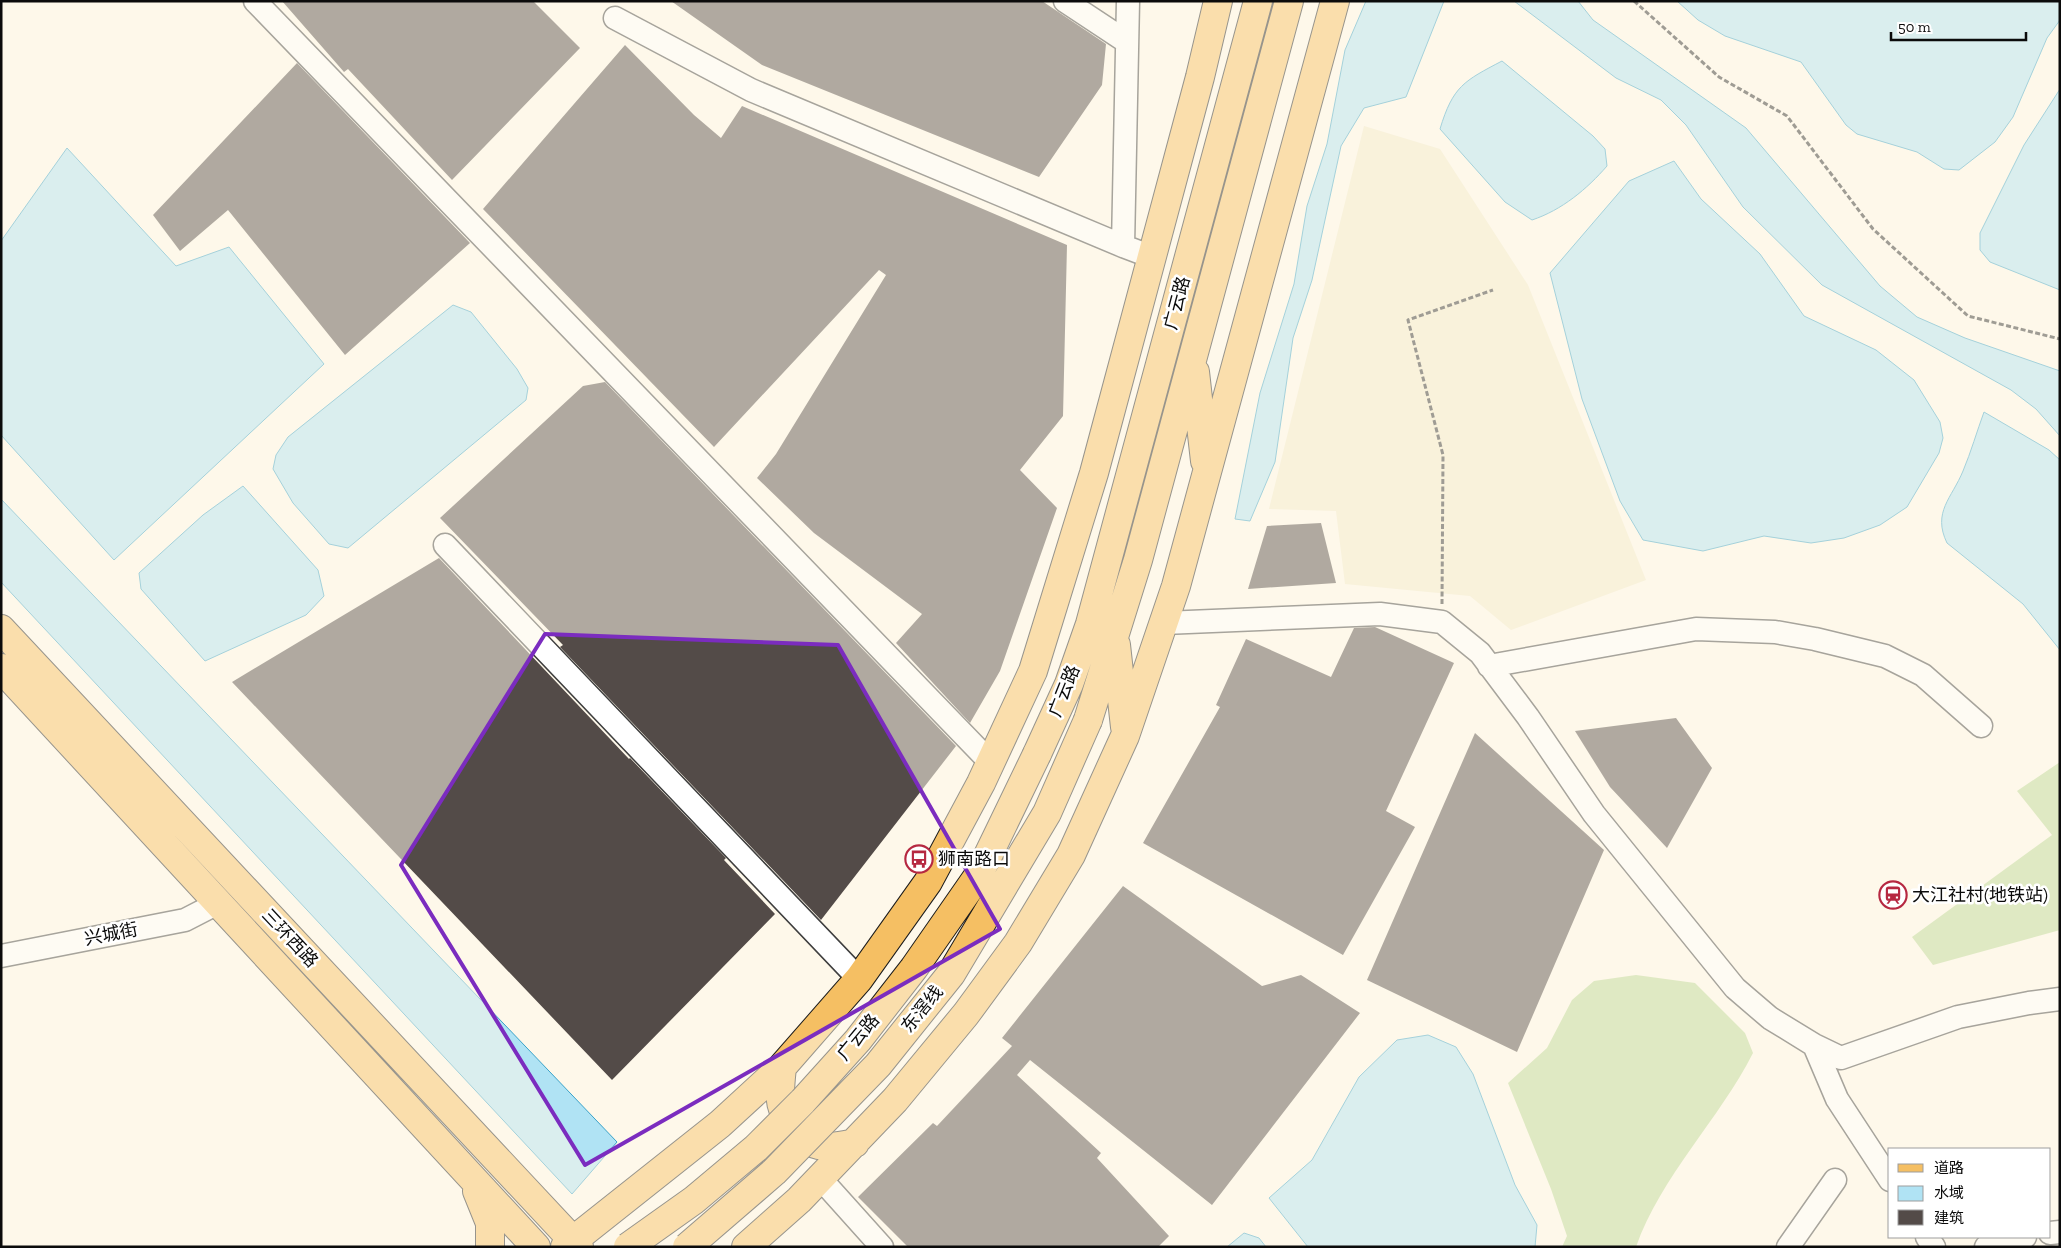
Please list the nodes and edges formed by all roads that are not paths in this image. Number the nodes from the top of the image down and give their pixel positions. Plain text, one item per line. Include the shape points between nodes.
1 (255, 1) edge
2 (1065, 1) edge
3 (1128, 1) edge
4 (1218, 1) edge
5 (1258, 1) edge
6 (1290, 1) edge
7 (1334, 1) edge
8 (615, 18) dead end
9 (1127, 42) junction
10 (1123, 246) junction
11 (1152, 257) junction
12 (1193, 356) junction
13 (1206, 475) junction
14 (445, 545) dead end
15 (1164, 624) junction
16 (1, 629) edge
17 (1115, 634) junction
18 (1489, 666) junction
19 (1, 668) edge
20 (1088, 720) joint
21 (1981, 726) dead end
22 (1126, 736) junction
23 (991, 763) junction
24 (218, 903) junction
25 (1, 956) edge
26 (859, 979) junction
27 (2060, 999) edge
28 (1814, 1045) junction
29 (782, 1067) junction
30 (854, 1143) junction
31 (470, 1176) junction
32 (1888, 1177) edge
33 (820, 1178) junction
34 (1835, 1180) dead end
35 (2021, 1238) edge
36 (573, 1245) edge
37 (490, 1247) edge
38 (536, 1247) edge
39 (628, 1247) edge
40 (687, 1247) edge
41 (746, 1247) edge
42 (882, 1247) edge
43 (1788, 1247) edge
44 (1986, 1247) edge

1 - 23 street
2 - 9 street
3 - 9 street
4 - 11 main road
5 - 39 main road, 广云路, bridge via 1090,624 1069,684 978,876 914,968 858,1040 802,1101 756,1148 694,1200
6 - 12 main road, 广云路
7 - 13 main road
8 - 10 street via 752,90
9 - 10 street
10 - 11 street
11 - 23 main road via 1094,472 1033,671
12 - 13 main road
12 - 17 main road, 广云路
13 - 15 main road
14 - 26 street
15 - 18 street via 1380,614 1442,622 1480,653
15 - 22 main road
16 - 36 main road, 三环西路
17 - 20 main road, 广云路
17 - 22 main road
18 - 21 street via 1696,629 1775,632 1885,656 1923,675
18 - 28 street via 1594,814 1735,988 1770,1018
19 - 24 main road, 三环西路
20 - 40 main road, 东滘线, bridge via 1046,813 951,974 878,1065 774,1172
22 - 30 main road via 1071,855 1018,943 966,1014 901,1093
23 - 26 main road via 928,882
24 - 25 street, 兴城街 via 185,920
24 - 31 main road, 三环西路
26 - 29 main road
27 - 28 street via 1958,1017 1841,1058
28 - 32 street via 1837,1099
29 - 30 main road via 780,1094 783,1112 791,1128 807,1141 824,1146
29 - 36 main road via 720,1124
30 - 33 main road
31 - 37 main road via 490,1223
31 - 38 main road, 三环西路
33 - 41 main road
33 - 42 street
34 - 43 street
35 - 44 street

